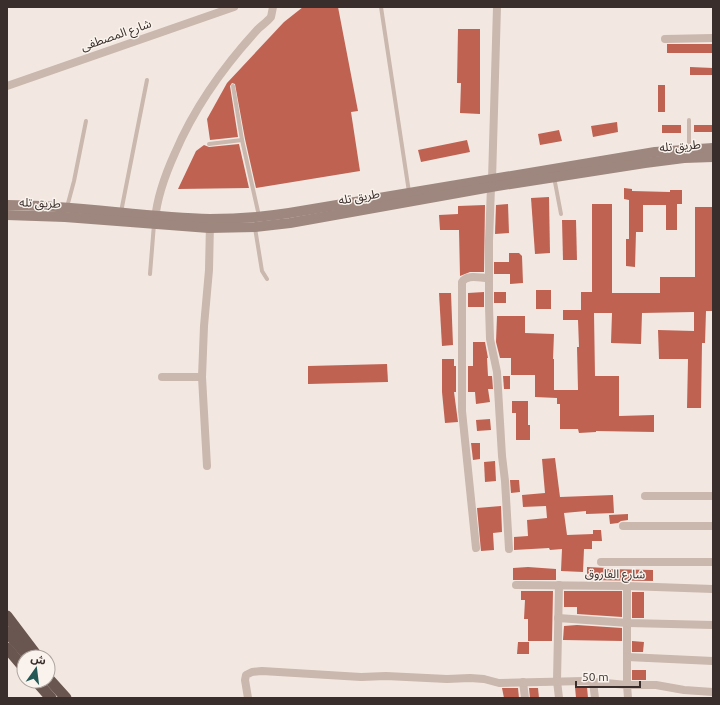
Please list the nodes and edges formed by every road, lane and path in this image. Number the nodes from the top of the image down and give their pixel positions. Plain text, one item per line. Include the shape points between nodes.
1 (234, 7) edge
2 (273, 7) edge
3 (381, 7) edge
4 (497, 7) edge
5 (713, 38) edge
6 (665, 39) dead end
7 (148, 80) dead end
8 (7, 86) edge
9 (233, 86) dead end
10 (86, 120) dead end
11 (689, 120) dead end
12 (242, 140) junction
13 (209, 144) dead end
14 (713, 148) edge
15 (689, 149) junction
16 (713, 157) edge
17 (554, 177) junction
18 (492, 183) junction
19 (410, 194) junction
20 (428, 195) junction
21 (7, 205) edge
22 (67, 207) junction
23 (121, 212) junction
24 (561, 214) dead end
25 (7, 215) edge
26 (155, 219) junction
27 (257, 222) junction
28 (210, 223) junction
29 (150, 274) dead end
30 (488, 278) junction
31 (267, 279) dead end
32 (162, 377) dead end
33 (202, 377) junction
34 (207, 466) dead end
35 (645, 496) dead end
36 (713, 496) edge
37 (623, 526) dead end
38 (713, 526) edge
39 (476, 548) dead end
40 (509, 548) dead end
41 (601, 562) dead end
42 (713, 562) edge
43 (516, 585) dead end
44 (559, 585) junction
45 (627, 586) junction
46 (713, 589) edge
47 (7, 616) edge
48 (558, 618) junction
49 (628, 623) junction
50 (713, 625) edge
51 (7, 632) edge
52 (7, 648) edge
53 (22, 649) edge
54 (32, 649) edge
55 (7, 653) edge
56 (627, 657) junction
57 (16, 658) edge
58 (16, 660) edge
59 (713, 661) edge
60 (557, 681) junction
61 (523, 682) junction
62 (593, 682) junction
63 (627, 685) junction
64 (56, 687) edge
65 (43, 689) edge
66 (713, 692) edge
67 (694, 694) edge
68 (51, 698) edge
69 (66, 698) edge
70 (248, 698) edge
71 (525, 698) edge
72 (559, 698) edge
73 (595, 698) edge
74 (628, 698) edge

1 - 8 street, شارع المصطفى
2 - 26 street via 272,17 252,35 199,104 164,177
3 - 19 lane
4 - 18 street
5 - 6 street
7 - 23 lane
9 - 12 lane
10 - 22 lane
11 - 15 lane
12 - 13 lane
12 - 27 lane
14 - 15 main road, طريق تله
15 - 18 main road, طريق تله via 655,152
16 - 17 main road, طريق تله via 665,160
17 - 18 main road, طريق تله
17 - 24 lane
18 - 20 main road, طريق تله
18 - 30 street
19 - 20 main road, طريق تله
19 - 27 main road, طريق تله via 289,213
20 - 27 main road, طريق تله
21 - 22 main road, طريق تله
22 - 23 main road, طريق تله
23 - 26 main road, طريق تله
25 - 26 main road, طريق تله
26 - 28 main road, طريق تله
26 - 29 lane
27 - 28 main road, طريق تله
27 - 31 lane via 262,270
28 - 33 street
30 - 39 street via 468,277 462,282 462,411
30 - 40 street via 490,339 498,372
32 - 33 street
33 - 34 street
35 - 36 street
37 - 38 street
41 - 42 street
43 - 44 street, شارع الفاروق
44 - 45 street, شارع الفاروق
44 - 48 street
45 - 46 street, شارع الفاروق
45 - 49 street
47 - 54 highway
48 - 49 street
48 - 60 street
49 - 50 street
49 - 56 street
51 - 53 highway
52 - 57 highway
55 - 58 highway
56 - 59 street
56 - 63 street
60 - 61 street
60 - 62 street
60 - 72 street
61 - 70 street via 499,683 470,678 361,677 262,671 246,675
61 - 71 street
62 - 63 street
62 - 73 street
63 - 67 street via 656,685
63 - 74 street
64 - 69 highway
65 - 68 highway
66 - 67 street

